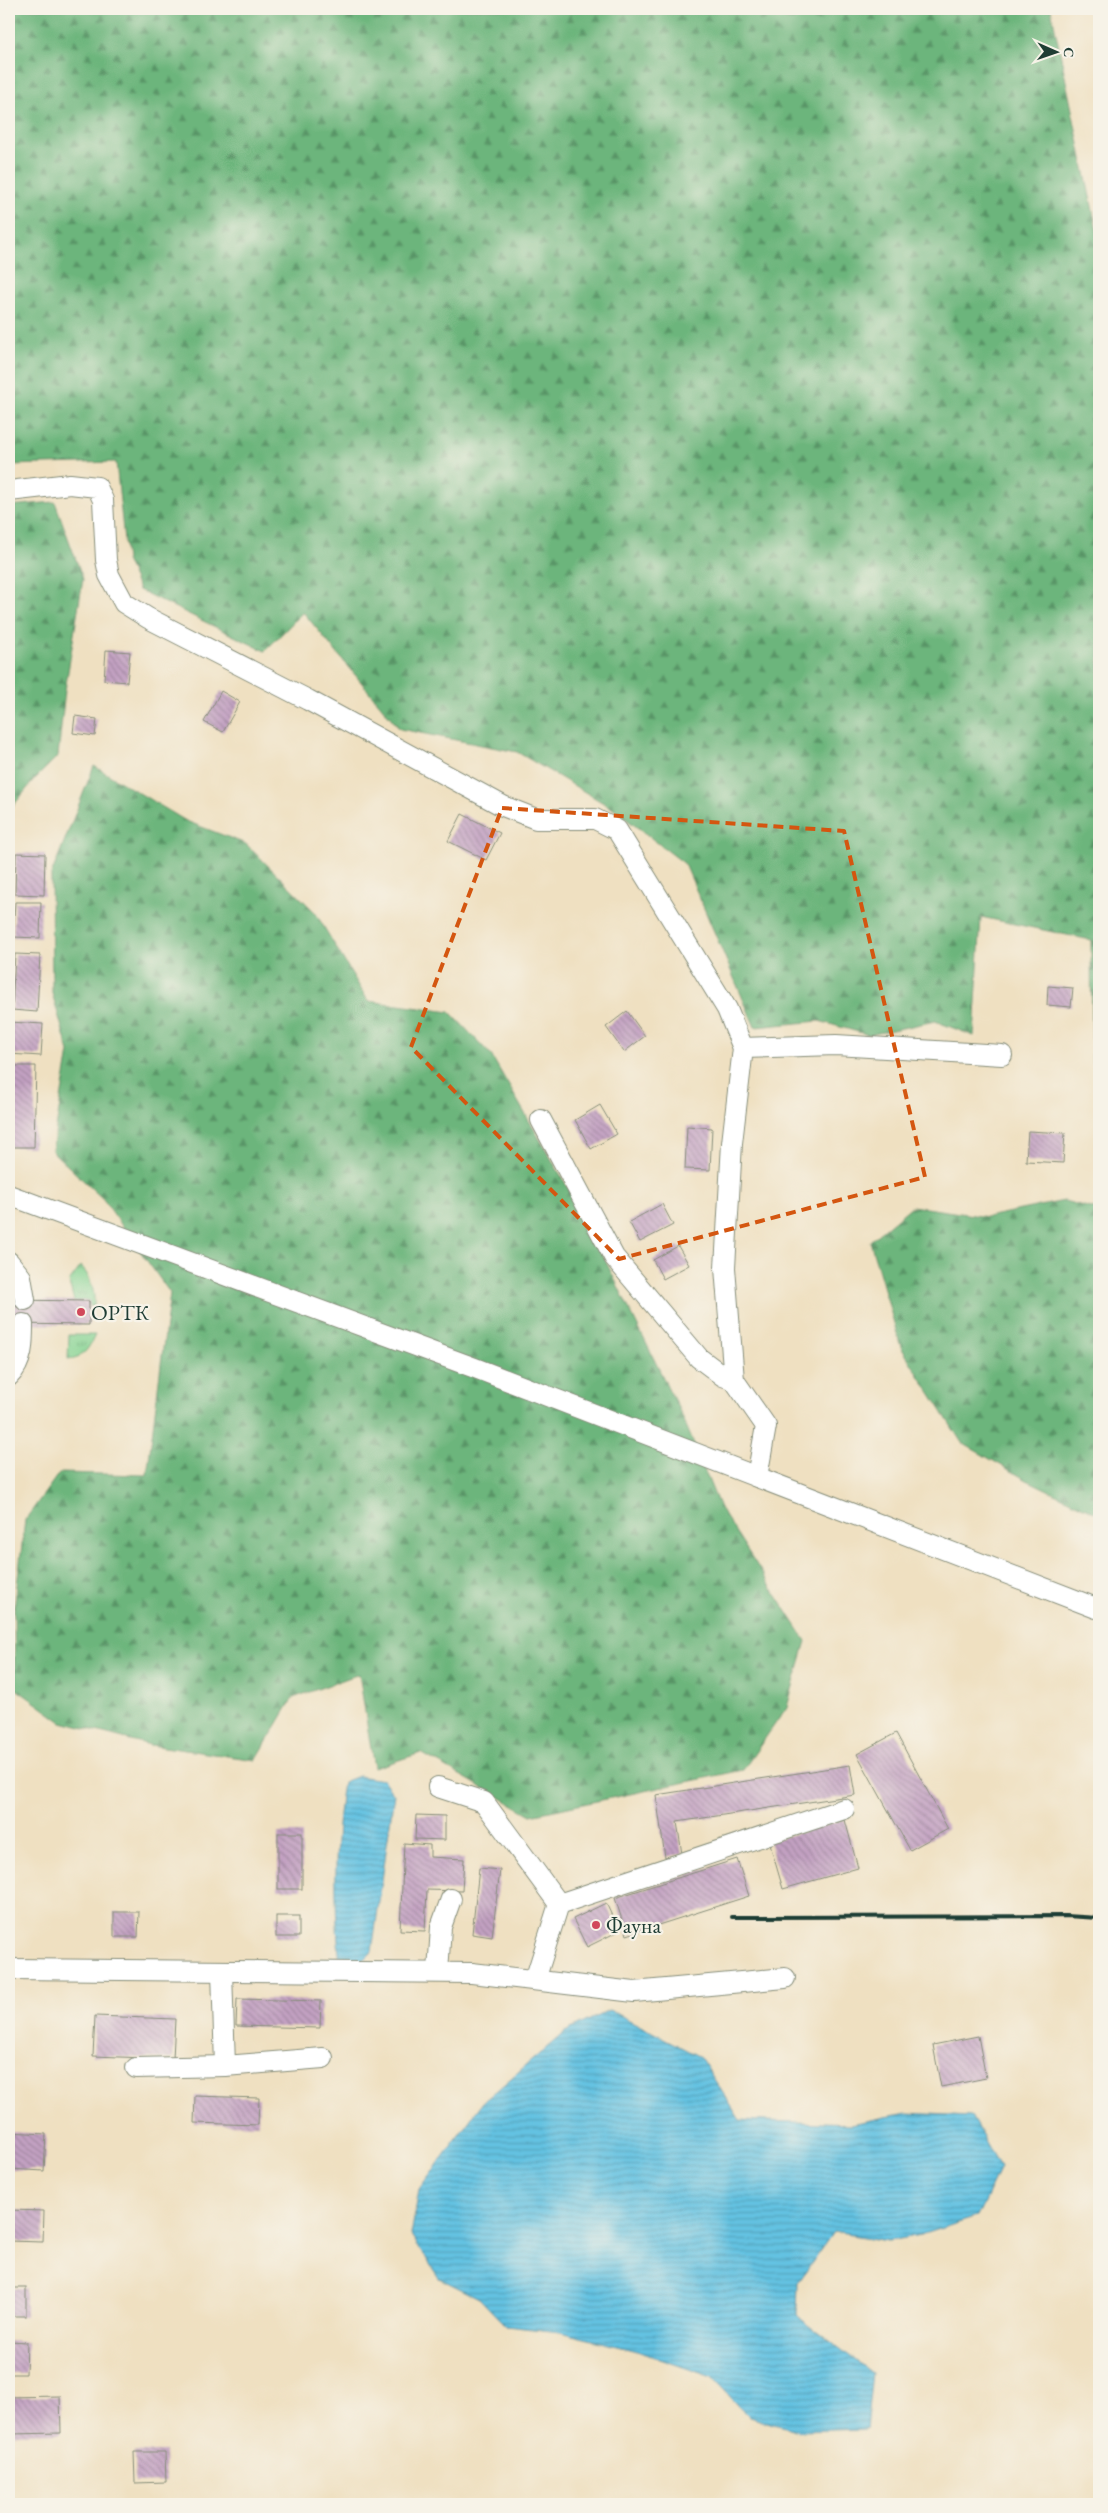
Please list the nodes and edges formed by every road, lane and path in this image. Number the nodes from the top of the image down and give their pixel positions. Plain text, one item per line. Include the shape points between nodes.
1 (9, 490) edge
2 (743, 1048) junction
3 (1002, 1055) dead end
4 (541, 1120) dead end
5 (9, 1195) edge
6 (9, 1262) edge
7 (25, 1300) dead end
8 (23, 1324) dead end
9 (9, 1376) edge
10 (734, 1380) junction
11 (757, 1477) junction
12 (1096, 1608) dead end
13 (438, 1787) dead end
14 (844, 1809) dead end
15 (451, 1899) dead end
16 (559, 1904) junction
17 (9, 1969) edge
18 (222, 1971) junction
19 (438, 1972) junction
20 (784, 1978) dead end
21 (535, 1980) junction
22 (323, 2058) dead end
23 (225, 2066) junction
24 (136, 2068) dead end

1 - 2 lane via 70,484 97,487 103,500 106,560 110,575 124,602 148,618 503,806 536,819 595,819 617,830 727,1009
2 - 3 lane via 836,1044
2 - 10 lane via 732,1143 725,1268
4 - 10 lane via 614,1257 699,1358
5 - 11 lane via 475,1368
6 - 7 lane via 21,1276
8 - 9 lane via 22,1350 16,1369
10 - 11 lane via 766,1426
11 - 12 lane
13 - 16 lane via 484,1802
14 - 16 lane
15 - 19 lane via 441,1927
16 - 21 lane
17 - 18 lane
18 - 19 lane
18 - 23 lane
19 - 21 lane
20 - 21 lane via 634,1992
22 - 23 lane
23 - 24 lane

